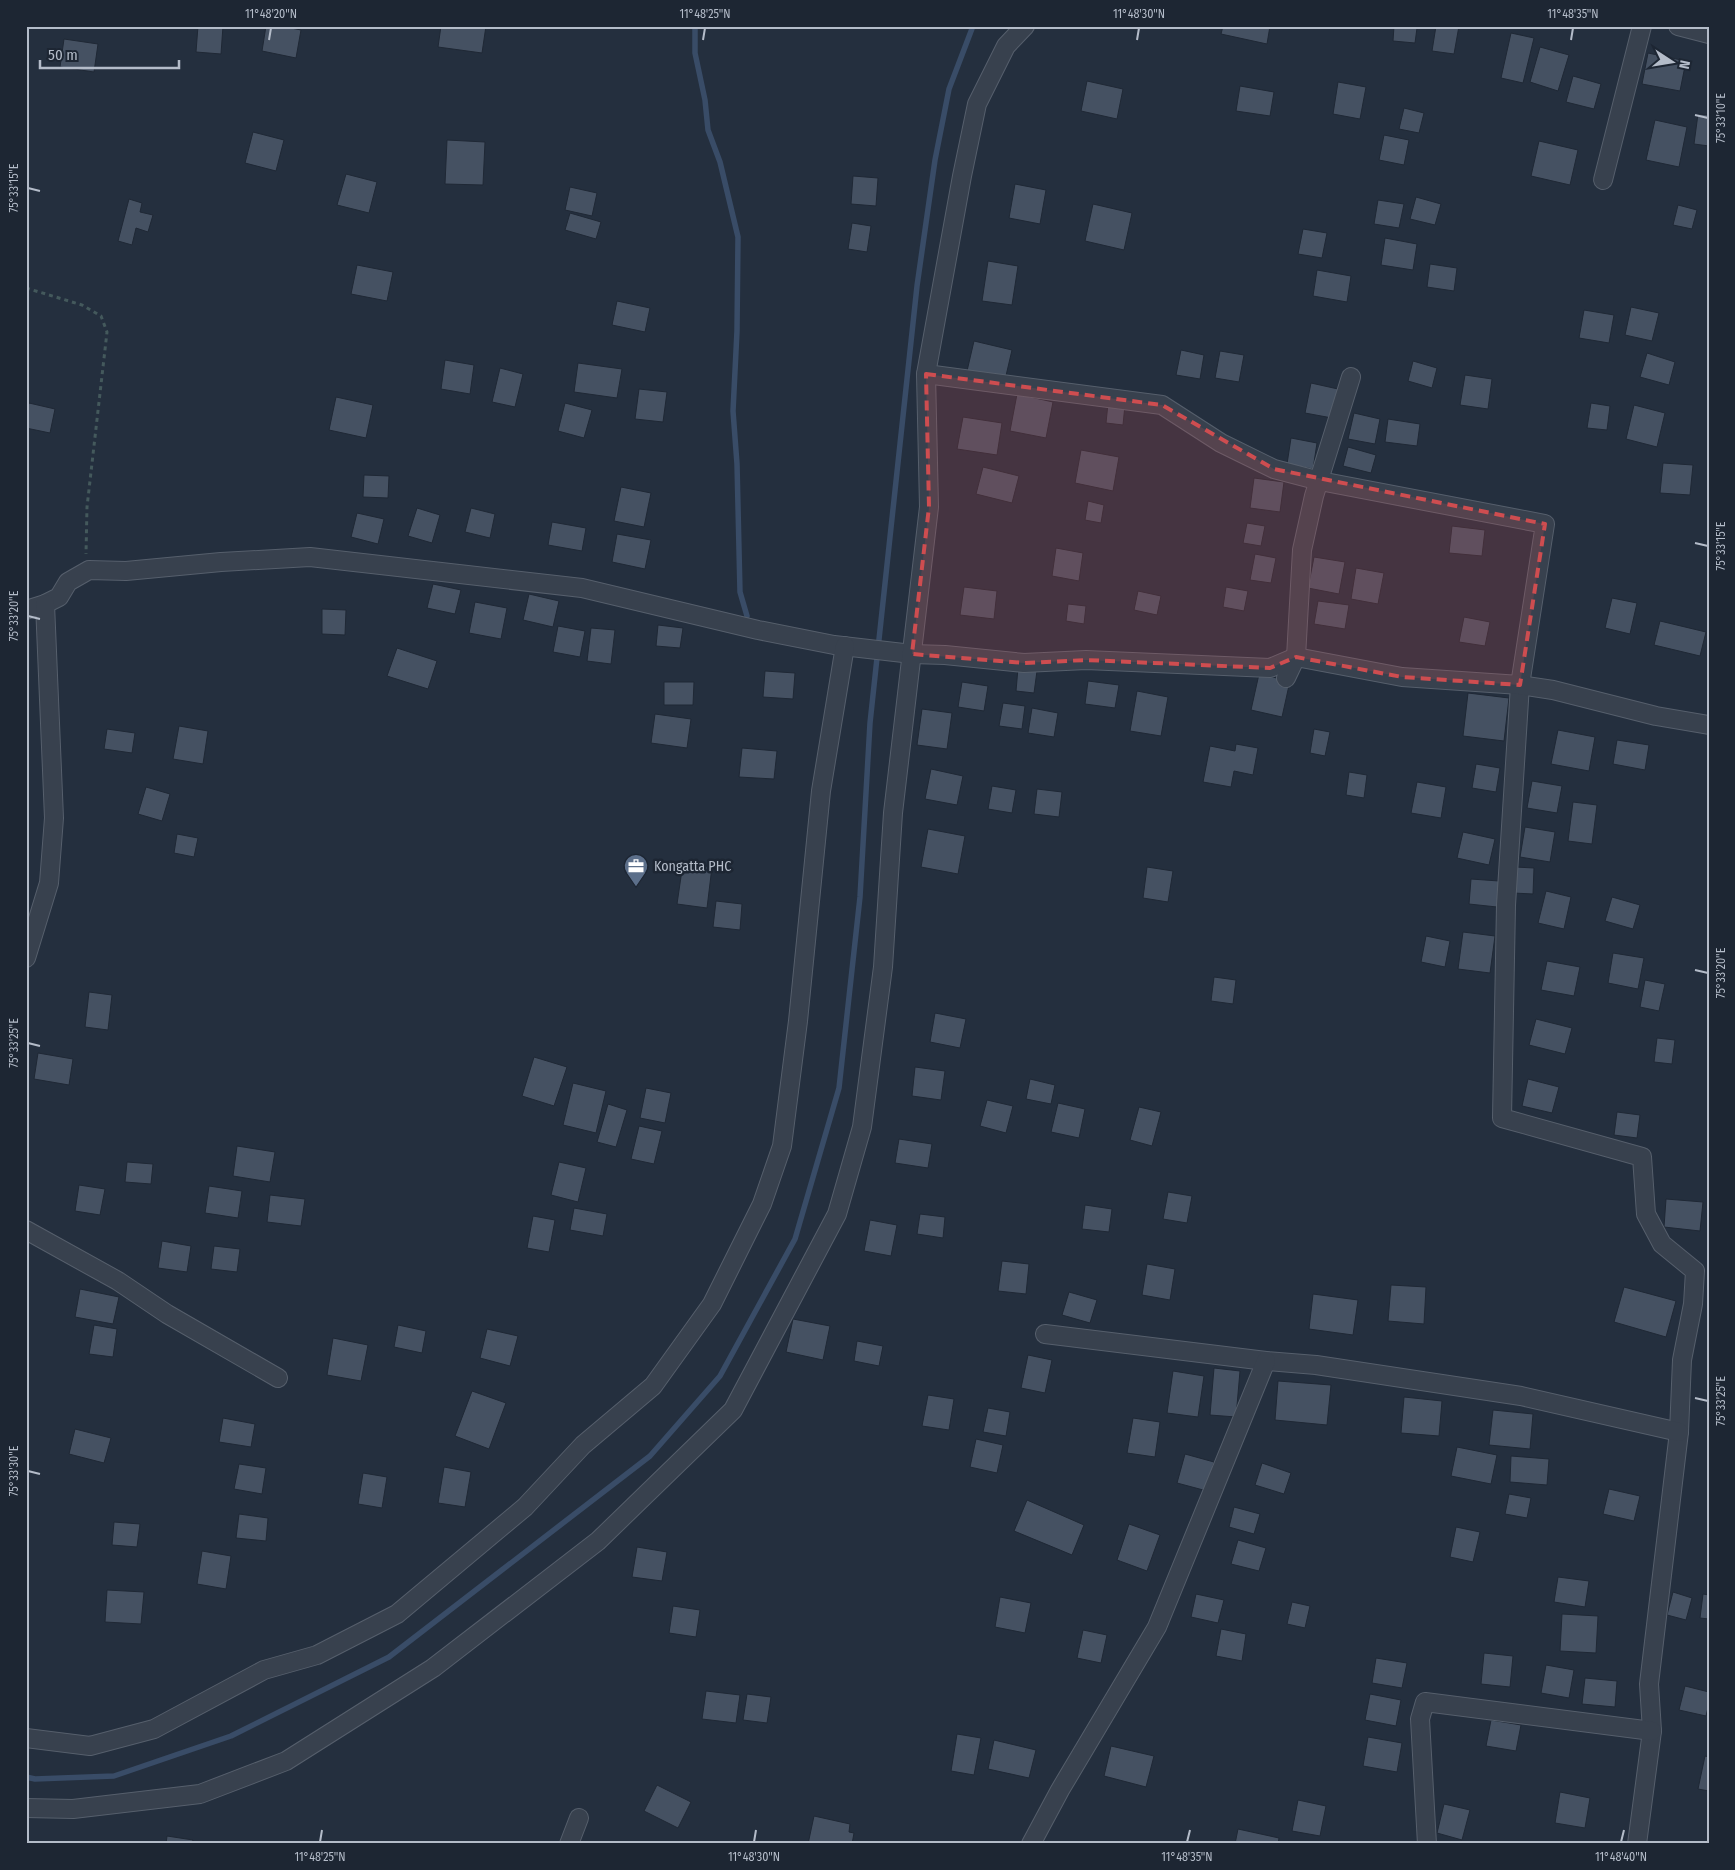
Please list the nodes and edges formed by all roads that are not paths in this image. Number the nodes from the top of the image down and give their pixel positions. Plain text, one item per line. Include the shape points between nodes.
1 (1025, 26) edge
2 (1642, 26) edge
3 (1678, 26) edge
4 (1709, 34) edge
5 (1603, 180) dead end
6 (926, 374) junction
7 (1351, 377) dead end
8 (1320, 481) junction
9 (44, 604) junction
10 (26, 610) edge
11 (845, 646) junction
12 (903, 653) junction
13 (1296, 657) junction
14 (1286, 678) dead end
15 (1520, 686) junction
16 (1709, 725) edge
17 (26, 958) edge
18 (26, 1230) edge
19 (1702, 1268) edge
20 (1046, 1334) dead end
21 (1266, 1362) junction
22 (278, 1378) dead end
23 (1679, 1432) junction
24 (1652, 1731) junction
25 (26, 1738) edge
26 (26, 1808) edge
27 (579, 1818) dead end
28 (569, 1844) edge
29 (1031, 1844) edge
30 (1427, 1844) edge
31 (1637, 1844) edge

1 - 6 street via 1006,46 977,104
2 - 5 street
3 - 4 street
6 - 8 street via 1162,405 1221,443 1274,469
6 - 12 street via 929,507
7 - 8 street
8 - 13 street via 1302,550
8 - 15 street via 1545,524
9 - 10 street
9 - 11 street via 59,597 68,582 89,570 126,571 221,562 319,558 582,588 758,630
9 - 17 street via 54,818 49,883
11 - 12 street
11 - 25 street via 821,791 782,1146 762,1204 712,1304 653,1386 583,1445 525,1507 397,1614 317,1655 264,1670 154,1729 90,1746
12 - 13 street via 1024,663 1086,660 1270,668
12 - 26 street via 883,967 862,1126 837,1214 733,1410 598,1541 433,1668 286,1761 200,1794 73,1809
13 - 14 street
13 - 15 street via 1402,677
15 - 16 street via 1553,690 1656,716
15 - 19 street via 1506,905 1502,1118 1642,1157 1646,1214 1662,1244
18 - 22 street via 118,1281 167,1314
19 - 23 street via 1682,1360
20 - 21 street
21 - 23 street via 1316,1365 1521,1396
21 - 29 street via 1157,1627
23 - 24 street via 1650,1684
24 - 30 street via 1425,1702 1420,1720
24 - 31 street
27 - 28 street

